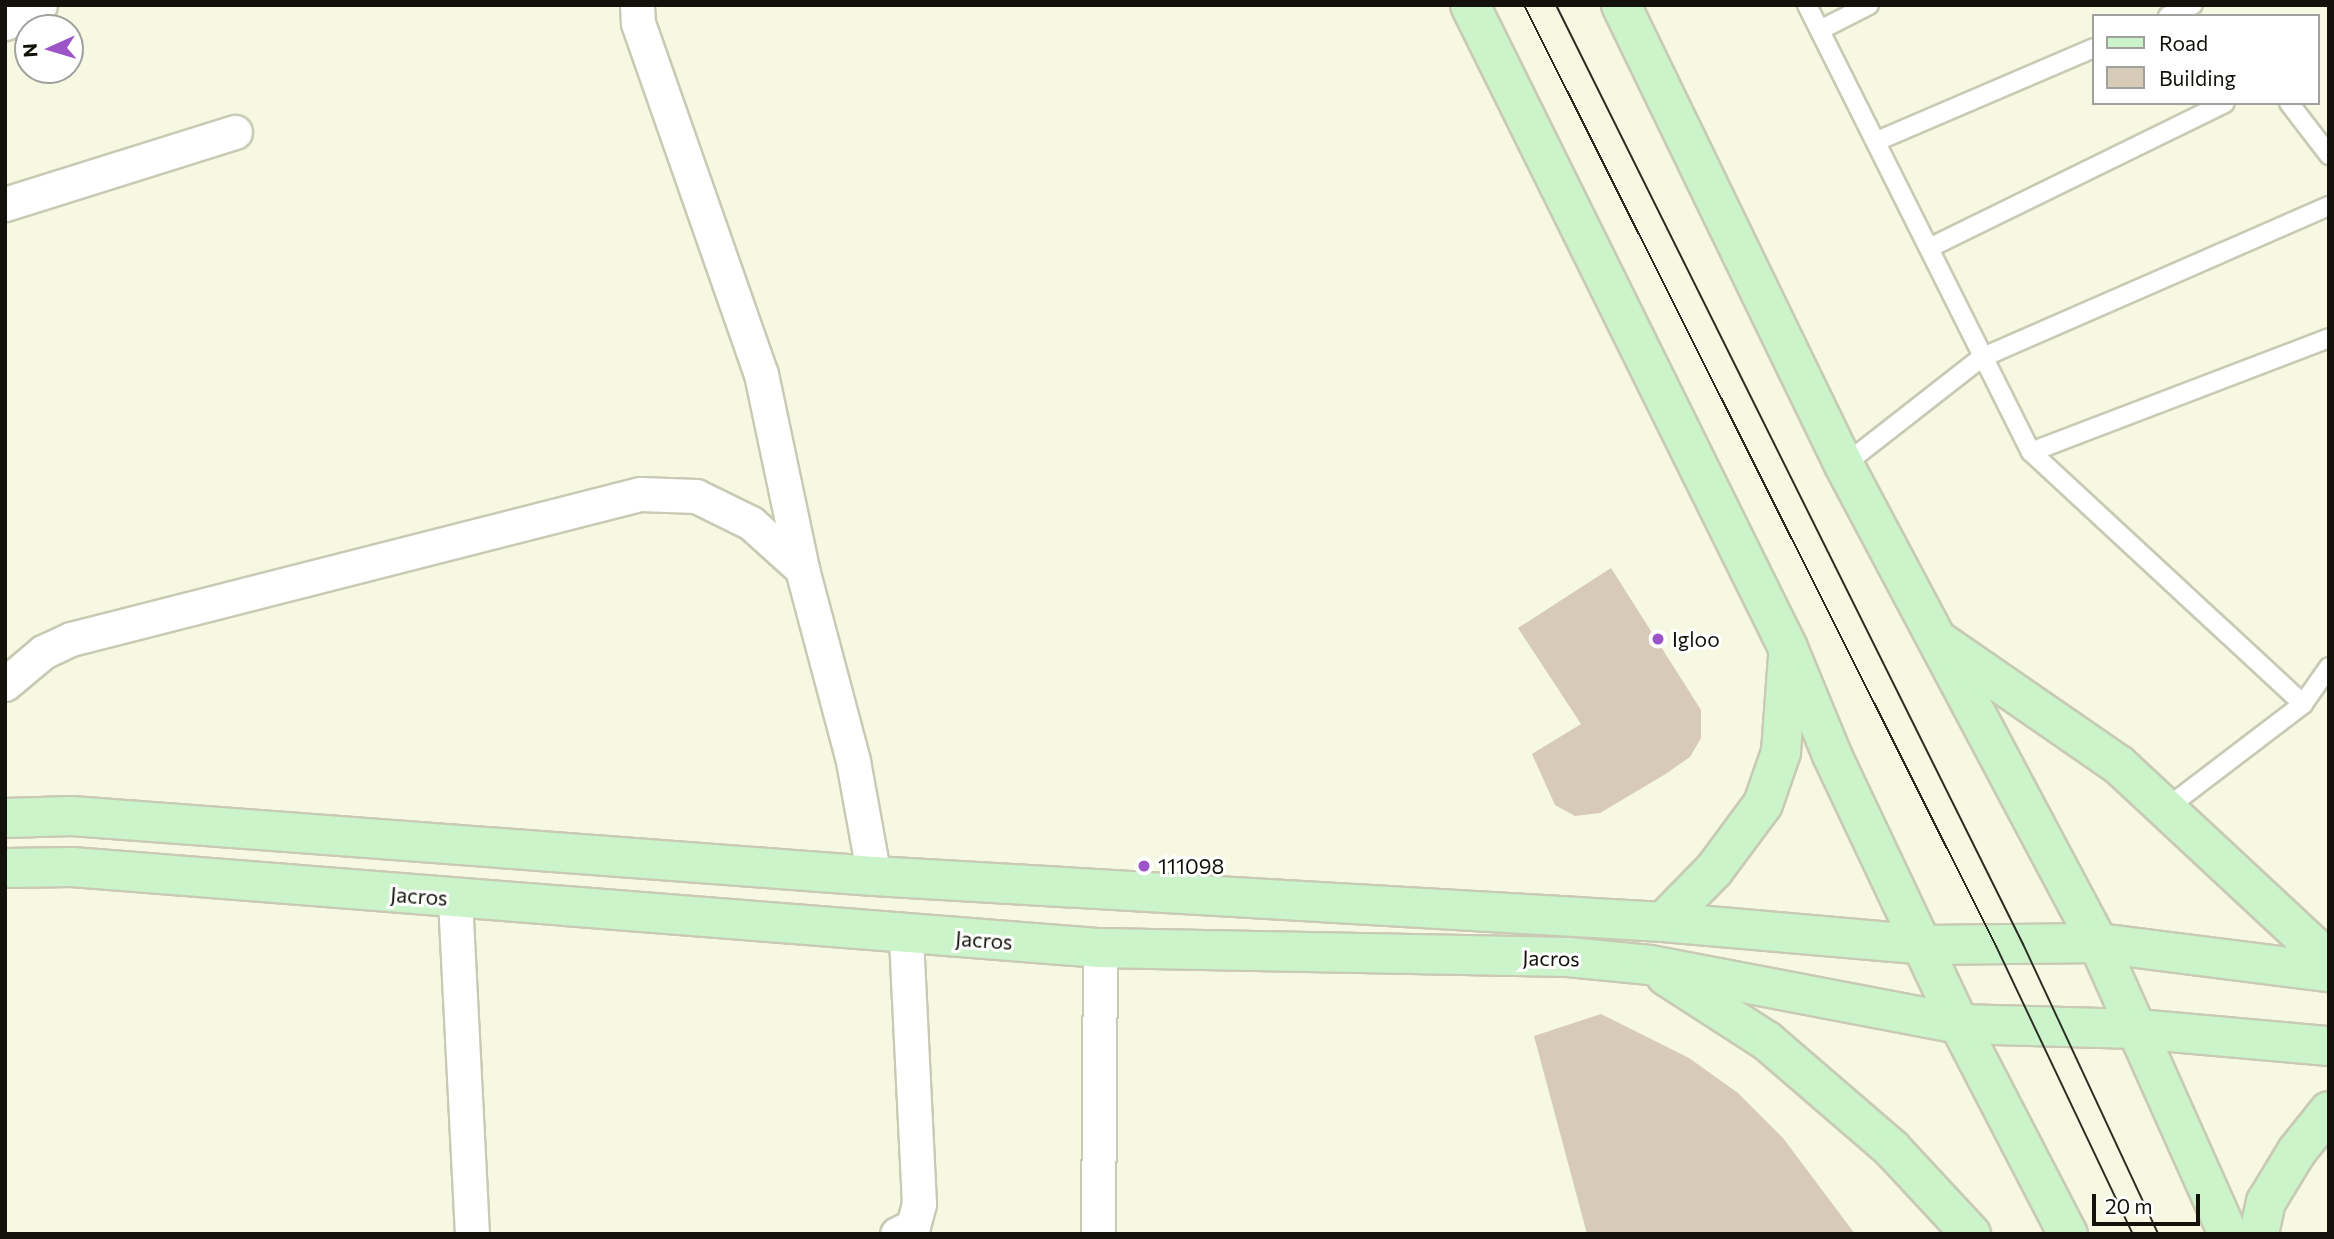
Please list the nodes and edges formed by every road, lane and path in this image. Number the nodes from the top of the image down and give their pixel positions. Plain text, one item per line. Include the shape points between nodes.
1 (40, 5) edge
2 (637, 5) edge
3 (1470, 5) edge
4 (1621, 5) edge
5 (1807, 5) edge
6 (1869, 5) edge
7 (2194, 5) edge
8 (2173, 14) edge
9 (5, 23) edge
10 (1820, 30) junction
11 (2092, 49) edge
12 (2221, 105) edge
13 (2291, 105) edge
14 (235, 132) dead end
15 (1877, 141) junction
16 (2329, 155) edge
17 (5, 204) edge
18 (2329, 206) edge
19 (1931, 247) junction
20 (2329, 338) edge
21 (1981, 358) junction
22 (2031, 452) junction
23 (1844, 465) junction
24 (802, 569) junction
25 (1937, 640) junction
26 (1788, 648) junction
27 (2329, 667) edge
28 (5, 684) edge
29 (2303, 704) junction
30 (2168, 807) junction
31 (72, 816) junction
32 (5, 818) edge
33 (72, 867) junction
34 (5, 868) edge
35 (874, 876) junction
36 (455, 899) junction
37 (1664, 922) junction
38 (906, 934) junction
39 (2098, 943) junction
40 (1925, 945) junction
41 (1100, 948) junction
42 (2329, 961) edge
43 (1650, 965) junction
44 (2329, 972) edge
45 (1959, 1024) junction
46 (2137, 1029) junction
47 (2329, 1046) edge
48 (2329, 1111) edge
49 (472, 1234) edge
50 (897, 1234) edge
51 (1098, 1234) edge
52 (1971, 1234) edge
53 (2068, 1234) edge
54 (2228, 1234) edge
55 (2259, 1234) edge

1 - 9 street
2 - 24 street via 638,23 761,373
3 - 26 main road
4 - 23 main road
5 - 10 lane
6 - 10 lane
7 - 8 lane
10 - 15 lane
11 - 15 lane
12 - 19 lane
13 - 16 lane
14 - 17 street
15 - 19 lane
18 - 21 lane
19 - 21 lane
20 - 22 lane
21 - 22 lane
21 - 23 lane
22 - 29 lane
23 - 25 main road
24 - 28 street via 751,523 696,496 640,494 71,639 43,652
24 - 35 street via 853,761
25 - 30 main road via 2119,765
25 - 39 main road
26 - 37 main road via 1781,752 1763,804 1714,870
26 - 40 main road via 1832,755
27 - 29 lane
29 - 30 lane
30 - 42 main road
31 - 32 main road, Jacros
31 - 33 main road
31 - 35 main road, Jacros
33 - 34 main road, Jacros
33 - 36 main road, Jacros
35 - 37 main road, Jacros
36 - 38 main road, Jacros
36 - 49 street
37 - 40 main road, Jacros
38 - 41 main road, Jacros
38 - 50 street via 919,1203 914,1226
39 - 40 main road, Jacros
39 - 44 main road, Jacros
39 - 46 main road
40 - 45 main road
41 - 43 main road, Jacros via 1568,957
41 - 51 street
43 - 45 main road, Jacros
43 - 52 main road via 1767,1041 1892,1149
45 - 46 main road, Jacros
45 - 53 main road
46 - 47 main road, Jacros
46 - 54 main road
48 - 55 main road via 2297,1151 2266,1202

